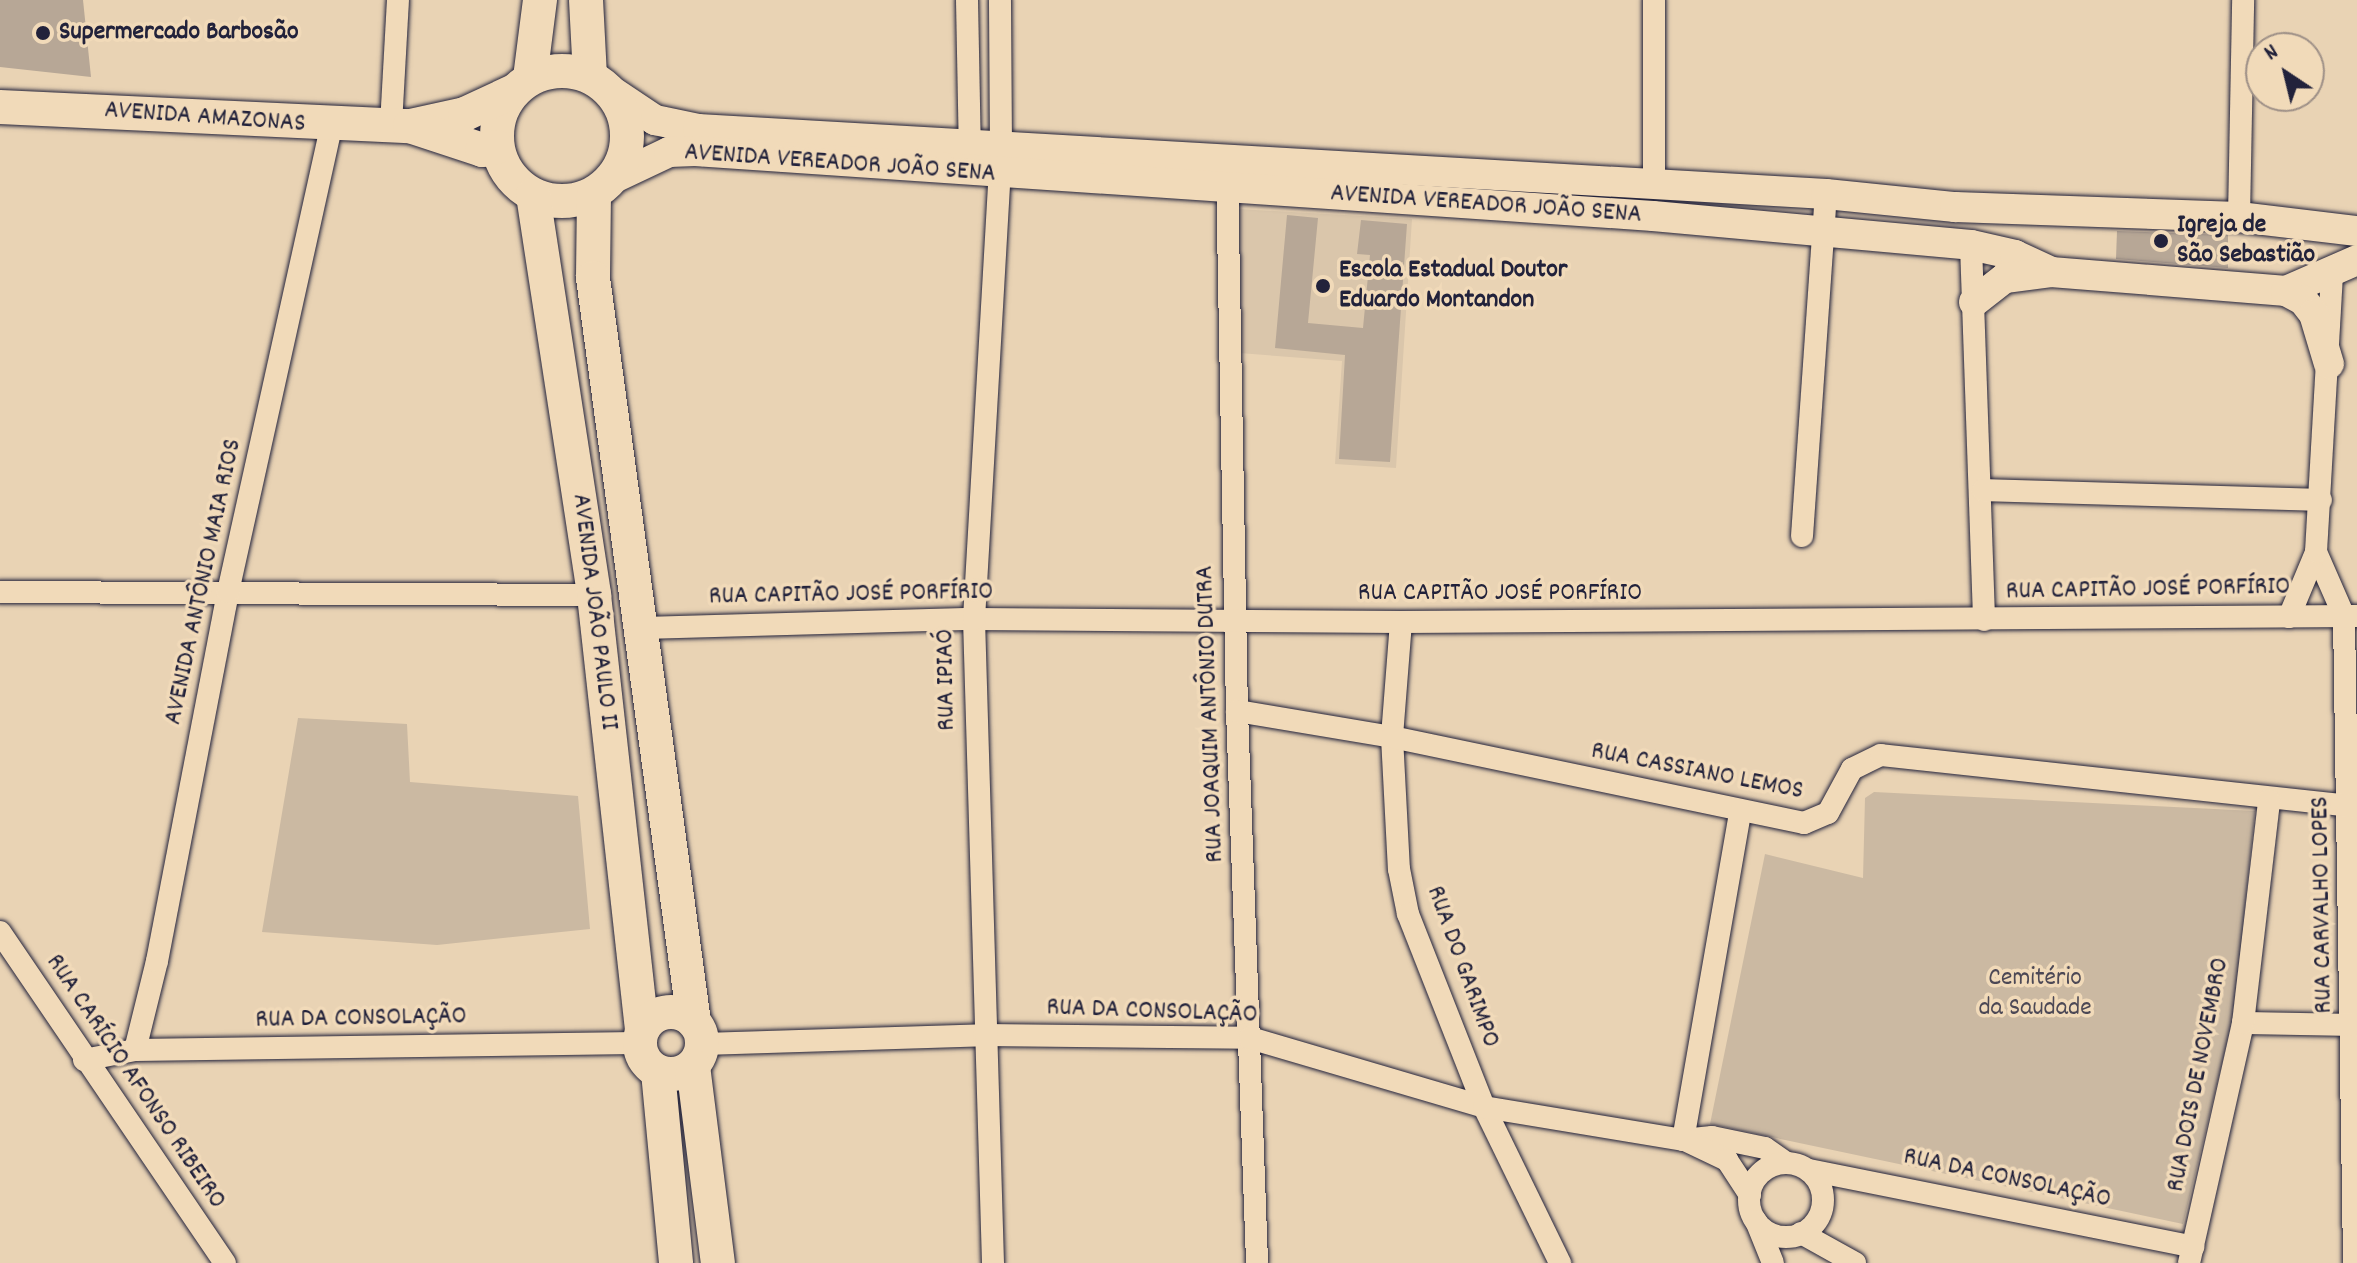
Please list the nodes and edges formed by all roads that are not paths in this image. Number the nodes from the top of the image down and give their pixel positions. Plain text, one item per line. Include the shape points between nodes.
1 (398, 0) edge
2 (540, 0) edge
3 (586, 0) edge
4 (967, 0) edge
5 (1000, 0) edge
6 (1654, 0) edge
7 (2243, 0) edge
8 (599, 82) junction
9 (522, 85) junction
10 (0, 107) edge
11 (331, 126) junction
12 (400, 126) junction
13 (497, 147) junction
14 (970, 158) junction
15 (1000, 161) junction
16 (1227, 176) junction
17 (1654, 186) junction
18 (602, 187) junction
19 (1826, 194) junction
20 (533, 195) junction
21 (2046, 206) junction
22 (2239, 217) junction
23 (2316, 226) junction
24 (2357, 231) edge
25 (1822, 232) junction
26 (1971, 245) junction
27 (2015, 255) junction
28 (2345, 267) edge
29 (2051, 272) junction
30 (2286, 291) junction
31 (1974, 302) junction
32 (600, 327) junction
33 (555, 330) junction
34 (2329, 364) junction
35 (1983, 490) junction
36 (2321, 500) junction
37 (1802, 536) dead end
38 (2316, 552) junction
39 (0, 592) edge
40 (228, 592) junction
41 (594, 595) junction
42 (2350, 616) edge
43 (2289, 617) junction
44 (974, 619) junction
45 (1984, 620) junction
46 (1236, 622) junction
47 (1401, 622) junction
48 (643, 628) junction
49 (1237, 711) junction
50 (1392, 737) junction
51 (2269, 801) junction
52 (2353, 807) edge
53 (1740, 813) junction
54 (1, 934) edge
55 (2243, 1023) junction
56 (2355, 1025) edge
57 (984, 1035) junction
58 (641, 1036) junction
59 (1250, 1038) junction
60 (697, 1044) junction
61 (135, 1050) junction
62 (84, 1060) junction
63 (658, 1072) junction
64 (1484, 1107) junction
65 (1683, 1140) junction
66 (1785, 1162) junction
67 (1809, 1170) junction
68 (1750, 1195) junction
69 (1820, 1216) junction
70 (1755, 1220) junction
71 (2356, 1233) edge
72 (1796, 1235) junction
73 (2191, 1255) edge
74 (225, 1263) edge
75 (676, 1263) edge
76 (718, 1263) edge
77 (993, 1263) edge
78 (1257, 1263) edge
79 (1560, 1263) edge
80 (1773, 1263) edge
81 (1787, 1263) edge
82 (1856, 1263) edge
83 (2354, 1263) edge

1 - 12 street
2 - 9 main road
3 - 8 main road
4 - 14 street
5 - 15 street, RUA IPIAÓ
6 - 17 street
7 - 22 street
8 - 9 main road via 571,70
8 - 14 main road, AVENIDA VEREADOR JOÃO SENA via 655,120 698,129
8 - 18 main road via 618,101 628,133 620,166
9 - 12 main road via 465,114
9 - 13 main road via 497,127
10 - 11 main road, AVENIDA AMAZONAS
11 - 12 main road, AVENIDA AMAZONAS
11 - 40 street, AVENIDA ANTÔNIO MAIA RIOS
12 - 13 main road via 482,150
13 - 20 main road via 516,183
14 - 15 main road, AVENIDA VEREADOR JOÃO SENA
14 - 18 main road, AVENIDA VEREADOR JOÃO SENA via 669,152
15 - 16 main road, AVENIDA VEREADOR JOÃO SENA
15 - 44 street, RUA IPIAÓ
16 - 17 main road, AVENIDA VEREADOR JOÃO SENA
16 - 25 main road, AVENIDA VEREADOR JOÃO SENA
16 - 46 street, RUA JOAQUIM ANTÔNIO DUTRA
17 - 19 main road, AVENIDA VEREADOR JOÃO SENA
18 - 20 main road via 574,201
18 - 32 main road, AVENIDA JOÃO PAULO II via 591,231
19 - 21 main road, AVENIDA VEREADOR JOÃO SENA via 1955,207
19 - 25 street
20 - 33 main road, AVENIDA JOÃO PAULO II
21 - 22 main road, AVENIDA VEREADOR JOÃO SENA
21 - 27 main road via 2014,226
22 - 23 main road, AVENIDA VEREADOR JOÃO SENA
23 - 24 main road, AVENIDA VEREADOR JOÃO SENA
23 - 28 main road
25 - 26 main road, AVENIDA VEREADOR JOÃO SENA
25 - 37 street
26 - 27 main road, AVENIDA VEREADOR JOÃO SENA
26 - 31 street
27 - 29 main road, AVENIDA VEREADOR JOÃO SENA
28 - 30 main road, AVENIDA VEREADOR JOÃO SENA
28 - 34 street, RUA CARVALHO LOPES
29 - 30 main road, AVENIDA VEREADOR JOÃO SENA
29 - 31 main road via 2005,278
30 - 34 main road via 2314,314
31 - 35 street
32 - 33 main road
32 - 48 main road, AVENIDA JOÃO PAULO II
33 - 41 main road, AVENIDA JOÃO PAULO II
34 - 36 street, RUA CARVALHO LOPES
35 - 36 street
35 - 45 street
36 - 38 street, RUA CARVALHO LOPES
38 - 42 street, RUA CARVALHO LOPES
38 - 43 street, RUA CARVALHO LOPES
39 - 40 street
40 - 41 street
40 - 61 street, AVENIDA ANTÔNIO MAIA RIOS
41 - 58 main road, AVENIDA JOÃO PAULO II
42 - 43 street, RUA CAPITÃO JOSÉ PORFÍRIO
42 - 52 street, RUA CARVALHO LOPES
43 - 45 street, RUA CAPITÃO JOSÉ PORFÍRIO
44 - 46 street, RUA CAPITÃO JOSÉ PORFÍRIO
44 - 48 street, RUA CAPITÃO JOSÉ PORFÍRIO
44 - 57 street, RUA IPIAÓ
45 - 47 street, RUA CAPITÃO JOSÉ PORFÍRIO
46 - 47 street, RUA CAPITÃO JOSÉ PORFÍRIO
46 - 49 street, RUA JOAQUIM ANTÔNIO DUTRA
47 - 50 street, RUA DO GARIMPO
48 - 60 main road, AVENIDA JOÃO PAULO II
49 - 50 street, RUA CASSIANO LEMOS
49 - 59 street, RUA JOAQUIM ANTÔNIO DUTRA
50 - 53 street, RUA CASSIANO LEMOS
50 - 64 street, RUA DO GARIMPO via 1399,869 1408,914
51 - 52 street, RUA CASSIANO LEMOS
51 - 53 street, RUA CASSIANO LEMOS via 1881,755 1852,769 1828,813 1817,822
51 - 55 street, RUA DOIS DE NOVEMBRO
52 - 56 street, RUA CARVALHO LOPES
53 - 65 street
54 - 62 street, RUA CARÍCIO AFONSO RIBEIRO
55 - 56 street
55 - 73 street, RUA DOIS DE NOVEMBRO
56 - 71 street, RUA CARVALHO LOPES
57 - 59 street, RUA DA CONSOLAÇÃO
57 - 60 street, RUA DA CONSOLAÇÃO
57 - 77 street, RUA IPIAÓ
58 - 60 main road via 660,1014 684,1015
58 - 61 street, RUA DA CONSOLAÇÃO
58 - 63 main road via 648,1065
59 - 64 street, RUA DA CONSOLAÇÃO
59 - 78 street, RUA JOAQUIM ANTÔNIO DUTRA
60 - 63 main road via 670,1075
60 - 76 main road, AVENIDA JOÃO PAULO II
61 - 62 street, RUA DA CONSOLAÇÃO
62 - 74 street, RUA CARÍCIO AFONSO RIBEIRO
63 - 75 main road
64 - 65 street, RUA DA CONSOLAÇÃO
64 - 79 street, RUA DO GARIMPO
65 - 66 street, RUA DA CONSOLAÇÃO via 1712,1137 1765,1148
65 - 68 street, RUA DA CONSOLAÇÃO via 1727,1160
66 - 67 street
66 - 68 street via 1761,1172
67 - 69 street via 1823,1191
67 - 73 street, RUA DA CONSOLAÇÃO
68 - 70 street
69 - 72 street
69 - 82 street
70 - 72 street via 1771,1233
70 - 80 street
71 - 83 street, RUA CARVALHO LOPES
72 - 81 street
72 - 82 street

